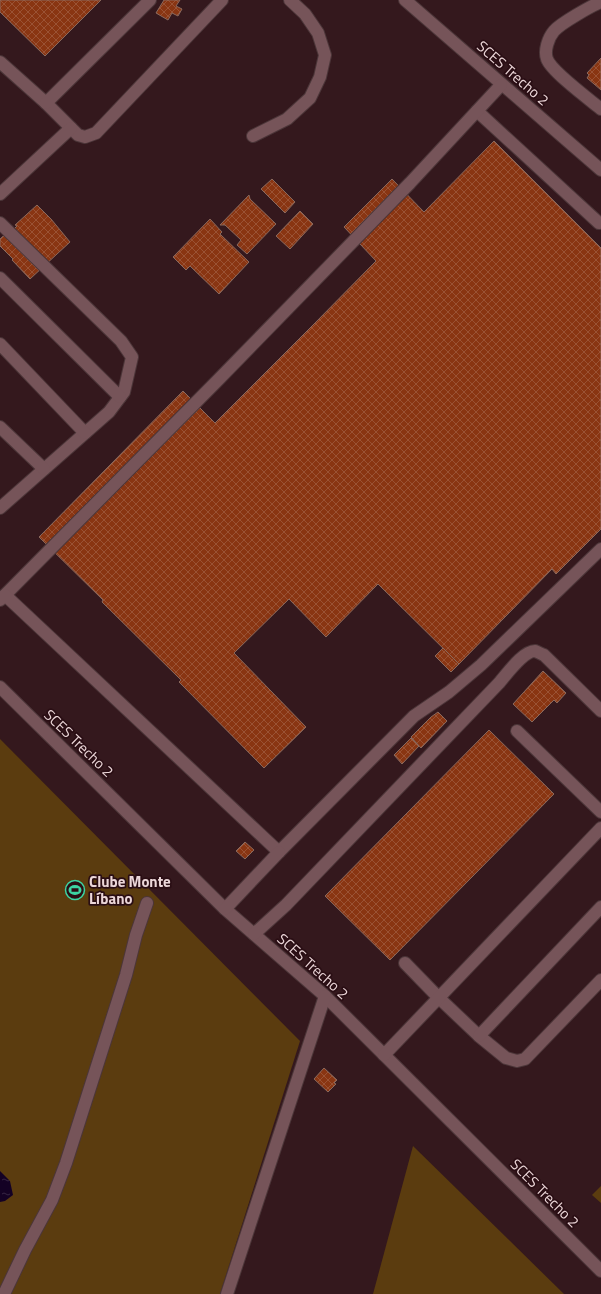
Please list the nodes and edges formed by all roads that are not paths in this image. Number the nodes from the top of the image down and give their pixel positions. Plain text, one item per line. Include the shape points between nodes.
1 (150, 0) edge
2 (222, 0) edge
3 (290, 0) edge
4 (404, 0) edge
5 (601, 2) edge
6 (0, 62) edge
7 (501, 85) junction
8 (46, 103) junction
9 (601, 109) edge
10 (477, 111) junction
11 (72, 128) junction
12 (253, 136) dead end
13 (601, 170) edge
14 (0, 194) edge
15 (0, 223) edge
16 (598, 223) dead end
17 (0, 278) edge
18 (0, 344) edge
19 (120, 397) junction
20 (0, 427) edge
21 (85, 433) junction
22 (44, 469) junction
23 (0, 508) edge
24 (601, 550) edge
25 (3, 598) edge
26 (0, 688) edge
27 (601, 711) edge
28 (517, 731) dead end
29 (601, 812) edge
30 (601, 828) edge
31 (279, 852) junction
32 (147, 903) dead end
33 (601, 907) edge
34 (225, 909) junction
35 (254, 934) junction
36 (405, 963) dead end
37 (601, 980) edge
38 (325, 996) junction
39 (439, 998) junction
40 (479, 1036) junction
41 (384, 1055) junction
42 (601, 1271) edge
43 (4, 1294) edge
44 (227, 1294) edge

1 - 8 street
2 - 11 street via 96,133 85,137 78,135
3 - 12 street via 305,14 318,33 325,56 320,77 310,98 287,119
4 - 7 street, SCES Trecho 2
5 - 9 street via 554,31 547,44 547,59 554,70
6 - 8 street
7 - 10 street
7 - 13 street, SCES Trecho 2
8 - 11 street
10 - 16 street
10 - 25 street via 410,183
11 - 14 street
15 - 19 street via 121,341 132,357 124,392
17 - 19 street
18 - 21 street
19 - 21 street via 109,412
20 - 22 street
21 - 22 street
22 - 23 street
24 - 31 street via 482,665 414,716
25 - 31 street
26 - 34 street, SCES Trecho 2
27 - 35 street via 544,655 536,651 528,652 286,905
28 - 29 street
30 - 39 street
31 - 34 street
32 - 43 street via 66,1163 52,1200
33 - 40 street
34 - 35 street, SCES Trecho 2
35 - 38 street, SCES Trecho 2
36 - 39 street
37 - 40 street via 525,1059 516,1061 506,1058
38 - 41 street, SCES Trecho 2
38 - 44 street
39 - 40 street
39 - 41 street
41 - 42 street, SCES Trecho 2

